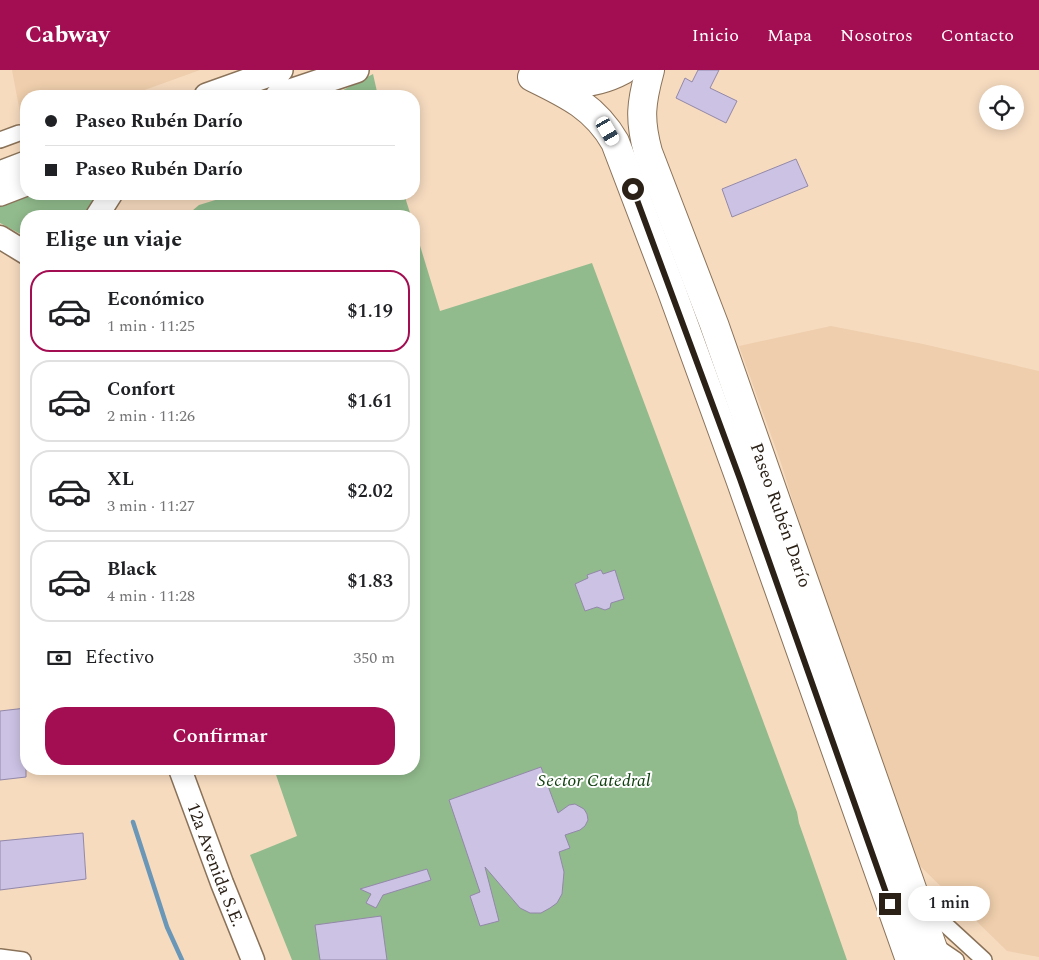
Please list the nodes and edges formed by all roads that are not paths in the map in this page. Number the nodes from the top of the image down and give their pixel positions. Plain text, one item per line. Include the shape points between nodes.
1 (280, 70) edge
2 (356, 70) edge
3 (623, 70) edge
4 (650, 70) edge
5 (526, 73) edge
6 (224, 90) edge
7 (296, 90) edge
8 (19, 133) dead end
9 (0, 140) edge
10 (20, 166) edge
11 (0, 174) edge
12 (20, 185) edge
13 (0, 193) edge
14 (0, 237) edge
15 (20, 249) edge
16 (182, 775) edge
17 (914, 896) junction
18 (934, 952) edge
19 (0, 957) edge
20 (23, 960) edge
21 (253, 960) edge
22 (910, 960) edge
23 (956, 960) edge
24 (984, 960) edge

1 - 6 main road
2 - 7 main road
3 - 5 highway via 600,80 577,84
4 - 17 highway, Paseo Rubén Darío via 641,108 648,152 714,324
5 - 22 highway, Paseo Rubén Darío via 589,109 615,142 671,288
8 - 9 street
10 - 11 main road
12 - 13 main road
14 - 15 street
16 - 21 street, 12a Avenida S.E.
17 - 18 highway, Paseo Rubén Darío
17 - 24 street
18 - 23 street
19 - 20 street

